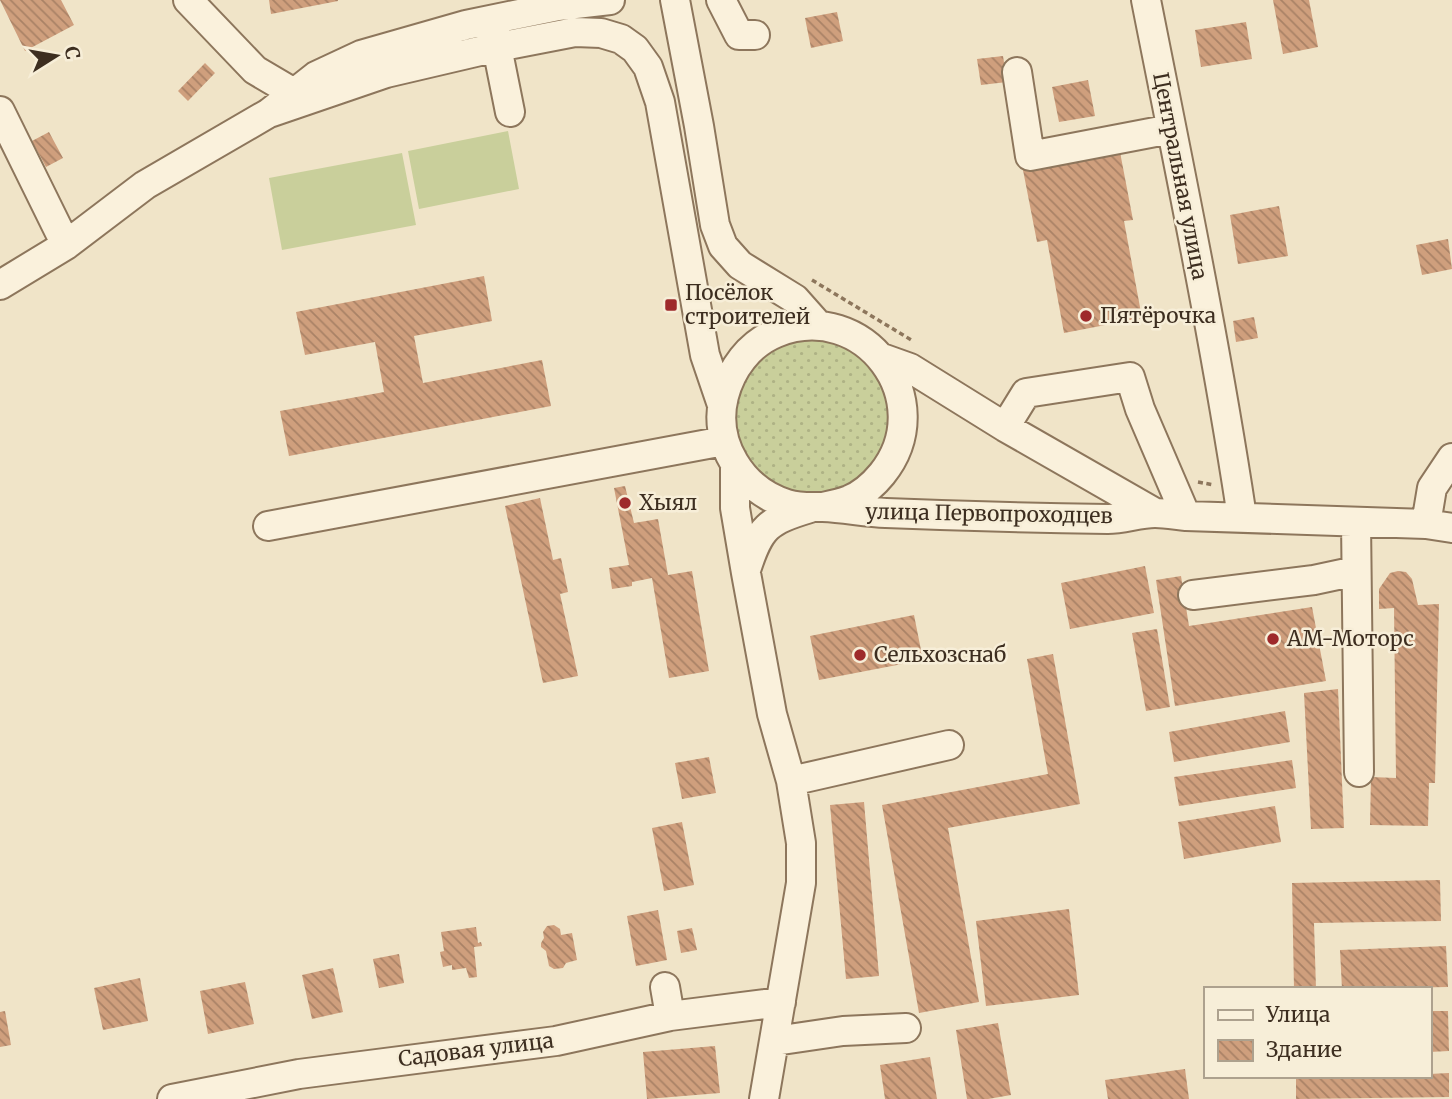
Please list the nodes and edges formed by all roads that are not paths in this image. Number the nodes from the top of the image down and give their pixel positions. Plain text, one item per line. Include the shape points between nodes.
1 (188, 0) edge
2 (610, 0) edge
3 (675, 0) edge
4 (721, 0) edge
5 (1146, 0) edge
6 (755, 35) dead end
7 (497, 47) junction
8 (1017, 72) dead end
9 (294, 93) junction
10 (0, 111) edge
11 (510, 112) dead end
12 (269, 113) junction
13 (1171, 129) junction
14 (66, 245) junction
15 (0, 285) edge
16 (819, 326) junction
17 (882, 358) junction
18 (722, 405) junction
19 (1005, 427) junction
20 (730, 453) junction
21 (1452, 458) edge
22 (817, 508) junction
23 (1154, 513) junction
24 (1186, 516) junction
25 (1242, 517) junction
26 (1356, 522) junction
27 (268, 526) dead end
28 (1439, 526) edge
29 (1356, 571) junction
30 (746, 573) junction
31 (1192, 595) dead end
32 (949, 745) dead end
33 (1359, 772) dead end
34 (791, 781) junction
35 (665, 987) dead end
36 (781, 1002) junction
37 (670, 1016) junction
38 (906, 1028) dead end
39 (775, 1041) junction
40 (172, 1099) edge
41 (764, 1099) edge

1 - 9 street via 255,70
2 - 9 street, улица Первопроходцев via 466,25 374,52 316,76
3 - 16 street via 715,226 723,246 740,265 795,299
4 - 6 street via 738,35
5 - 13 street, Центральная улица
7 - 11 street
7 - 12 street, улица Первопроходцев via 386,73
7 - 18 street, улица Первопроходцев via 575,32 601,33 621,39 648,66 660,102 705,355
8 - 13 street via 1030,156
9 - 12 street, улица Первопроходцев
10 - 14 street
12 - 14 street, улица Первопроходцев via 145,186
13 - 25 street, Центральная улица
14 - 15 street, улица Первопроходцев
16 - 17 street, улица Первопроходцев via 843,331
16 - 18 street, улица Первопроходцев via 796,327 755,346 739,363
17 - 19 street, улица Первопроходцев via 910,368
17 - 22 street, улица Первопроходцев via 897,382 903,410 901,437 891,463 873,485 850,500
18 - 20 street, улица Первопроходцев
19 - 23 street, улица Первопроходцев
19 - 24 street via 1026,393 1130,377
20 - 22 street, улица Первопроходцев via 749,482 767,496 788,505
20 - 27 street
20 - 30 street
21 - 28 street via 1432,488
22 - 23 street, улица Первопроходцев via 1031,518 1114,519
22 - 30 street via 768,525 755,544
23 - 24 street, улица Первопроходцев
24 - 25 street, улица Первопроходцев
25 - 26 street, улица Первопроходцев
26 - 28 street, улица Первопроходцев
26 - 29 street
29 - 31 street
29 - 33 street
30 - 34 street via 772,714
32 - 34 street
34 - 36 street via 801,843 801,883
35 - 37 street
36 - 37 street, Садовая улица
36 - 39 street
37 - 40 street, Садовая улица via 556,1041 299,1074
38 - 39 street
39 - 41 street

